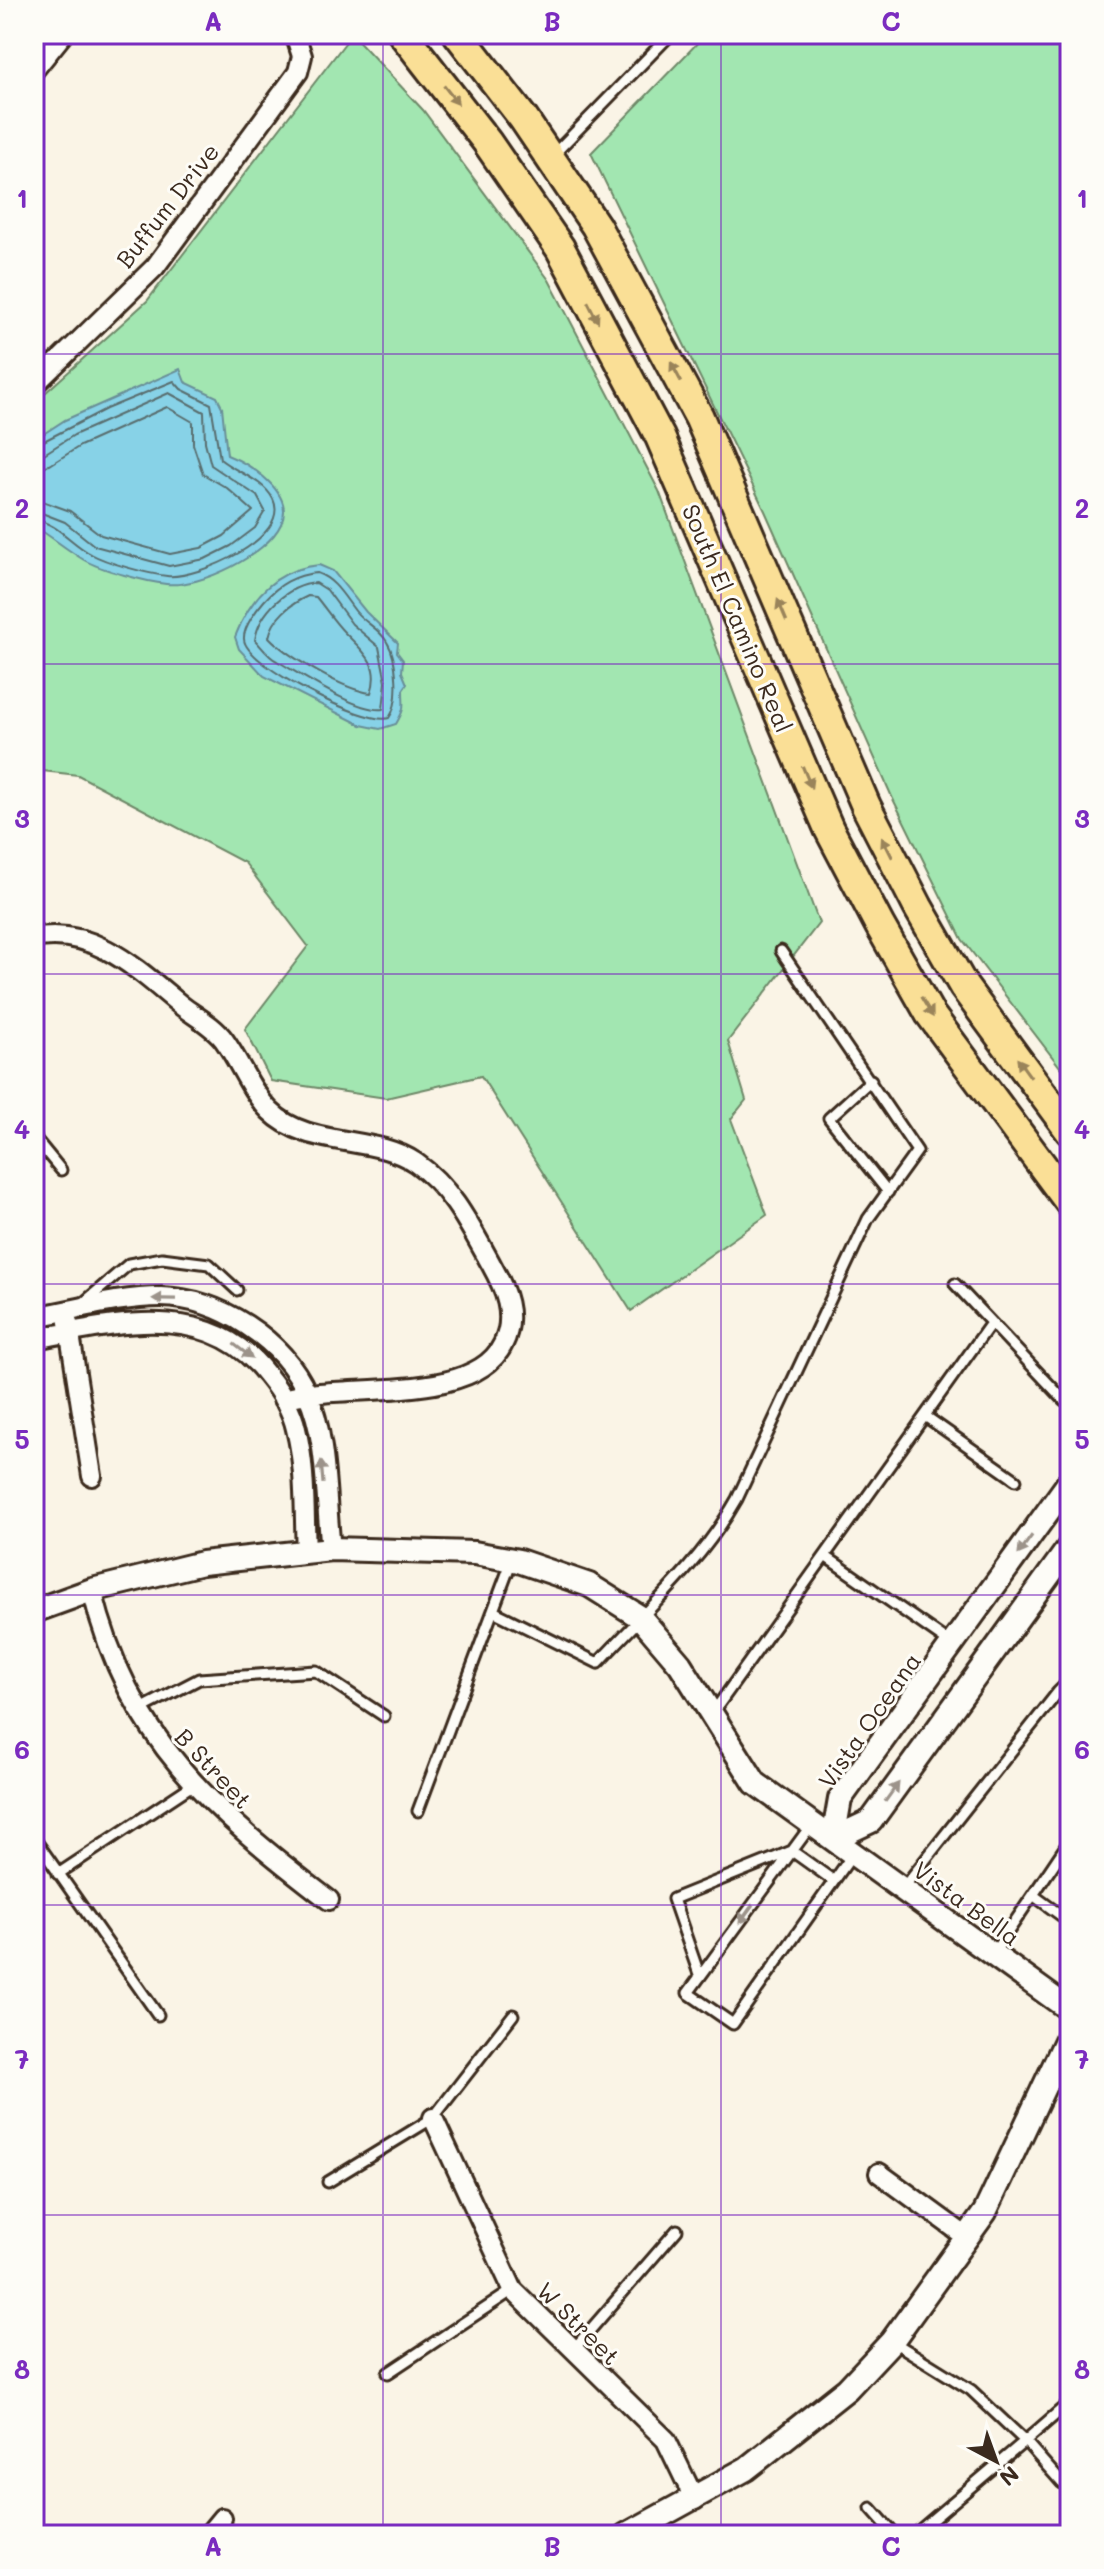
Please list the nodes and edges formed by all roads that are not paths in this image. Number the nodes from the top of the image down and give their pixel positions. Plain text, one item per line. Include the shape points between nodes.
1 (63, 34) edge
2 (295, 34) edge
3 (403, 34) edge
4 (458, 34) edge
5 (671, 34) edge
6 (34, 70) edge
7 (551, 158) junction
8 (34, 385) edge
9 (34, 938) edge
10 (781, 951) dead end
11 (871, 1080) junction
12 (1070, 1131) edge
13 (34, 1137) edge
14 (61, 1170) dead end
15 (888, 1192) junction
16 (1070, 1203) edge
17 (955, 1284) dead end
18 (237, 1290) dead end
19 (71, 1311) junction
20 (34, 1317) edge
21 (991, 1323) junction
22 (70, 1333) junction
23 (34, 1339) edge
24 (307, 1392) junction
25 (283, 1399) junction
26 (1064, 1400) dead end
27 (925, 1416) junction
28 (92, 1476) dead end
29 (1016, 1480) dead end
30 (1070, 1481) edge
31 (1070, 1546) edge
32 (331, 1549) junction
33 (306, 1552) junction
34 (825, 1556) junction
35 (512, 1560) junction
36 (92, 1590) junction
37 (34, 1611) edge
38 (493, 1611) junction
39 (640, 1617) junction
40 (953, 1645) junction
41 (1070, 1680) edge
42 (1058, 1692) junction
43 (1070, 1701) edge
44 (141, 1709) junction
45 (712, 1714) junction
46 (384, 1716) dead end
47 (194, 1784) junction
48 (418, 1811) dead end
49 (812, 1824) junction
50 (34, 1838) edge
51 (833, 1839) junction
52 (1070, 1840) edge
53 (792, 1851) junction
54 (853, 1854) junction
55 (58, 1874) junction
56 (834, 1881) junction
57 (902, 1889) junction
58 (1033, 1895) junction
59 (329, 1900) dead end
60 (1070, 1922) edge
61 (993, 1954) junction
62 (700, 1977) junction
63 (1070, 2010) edge
64 (158, 2015) dead end
65 (513, 2015) dead end
66 (1070, 2032) edge
67 (433, 2118) junction
68 (879, 2173) dead end
69 (328, 2182) dead end
70 (677, 2230) dead end
71 (968, 2238) junction
72 (513, 2290) junction
73 (892, 2341) junction
74 (571, 2351) junction
75 (388, 2373) dead end
76 (1070, 2402) edge
77 (1025, 2441) junction
78 (1062, 2483) dead end
79 (695, 2500) junction
80 (871, 2508) dead end
81 (222, 2518) dead end
82 (208, 2535) edge
83 (626, 2535) edge
84 (895, 2535) edge
85 (914, 2535) edge

1 - 6 street
2 - 8 street, Buffum Drive via 302,56 298,72 155,267
3 -> 16 main road, South El Camino Real via 560,248 660,437 829,829 880,926 930,1014
4 - 7 main road, South El Camino Real
5 - 7 lane
12 -> 7 main road, South El Camino Real via 964,987 918,907 866,806 699,417 596,226
9 - 24 street via 83,939 113,951 222,1037 269,1111 297,1129 416,1163 459,1206 506,1290 510,1318 504,1344 489,1363 446,1384
10 - 11 lane
11 - 15 lane via 917,1151
11 - 15 lane via 829,1118
13 - 14 lane
15 - 39 lane via 868,1219 719,1532
17 - 21 lane
18 - 19 lane via 209,1264 162,1258 129,1264
19 - 20 street
19 - 22 street
24 -> 19 street via 289,1365 250,1327 201,1304 160,1297
21 - 26 lane
21 - 27 lane
22 - 23 street
22 -> 25 street via 163,1320 187,1323 257,1361
22 - 28 street
24 - 25 street
32 -> 24 street via 318,1429
25 - 33 street via 296,1429
27 - 29 lane
27 - 34 lane
30 -> 40 street, Vista Oceana
51 -> 31 street via 871,1821
32 - 33 street, Vista Bella
32 - 35 street, Vista Bella via 474,1553
33 - 36 street, Vista Bella via 202,1563
34 - 40 lane
34 - 45 lane
35 - 38 lane
35 - 39 street, Vista Bella via 589,1585
36 - 37 street, Vista Bella
36 - 44 street, B Street via 103,1636
38 - 39 lane via 598,1663
38 - 48 lane
39 - 45 street, Vista Bella via 680,1664
40 - 51 street, Vista Oceana via 840,1799
41 - 42 lane
42 - 43 lane
42 - 57 lane
44 - 46 lane via 199,1679 316,1671
44 - 47 street, B Street via 155,1740
45 - 49 street, Vista Bella via 755,1783
47 - 55 lane
47 - 59 street, B Street via 243,1834
49 - 51 street, Vista Bella
49 - 53 lane
50 - 55 lane
51 - 54 street, Vista Bella
52 - 58 lane
53 - 56 lane
53 -> 62 lane
53 - 62 lane via 673,1899
54 - 56 lane
54 - 57 street, Vista Bella
55 - 64 lane
56 - 62 lane via 733,2024 688,1993
57 - 61 street, Vista Bella
58 - 60 lane
58 - 61 lane
61 - 63 street, Vista Bella
65 - 67 lane
66 - 71 street
67 - 69 lane
67 - 72 street, W Street
68 - 71 street
70 - 74 lane
71 - 73 street
72 - 74 street, W Street
72 - 75 lane
73 - 77 lane via 971,2390
73 - 79 street via 825,2407 746,2469
74 - 79 street, W Street via 666,2440
76 - 77 lane
77 - 78 lane
77 - 85 lane
79 - 83 street
80 - 84 lane
81 - 82 street

